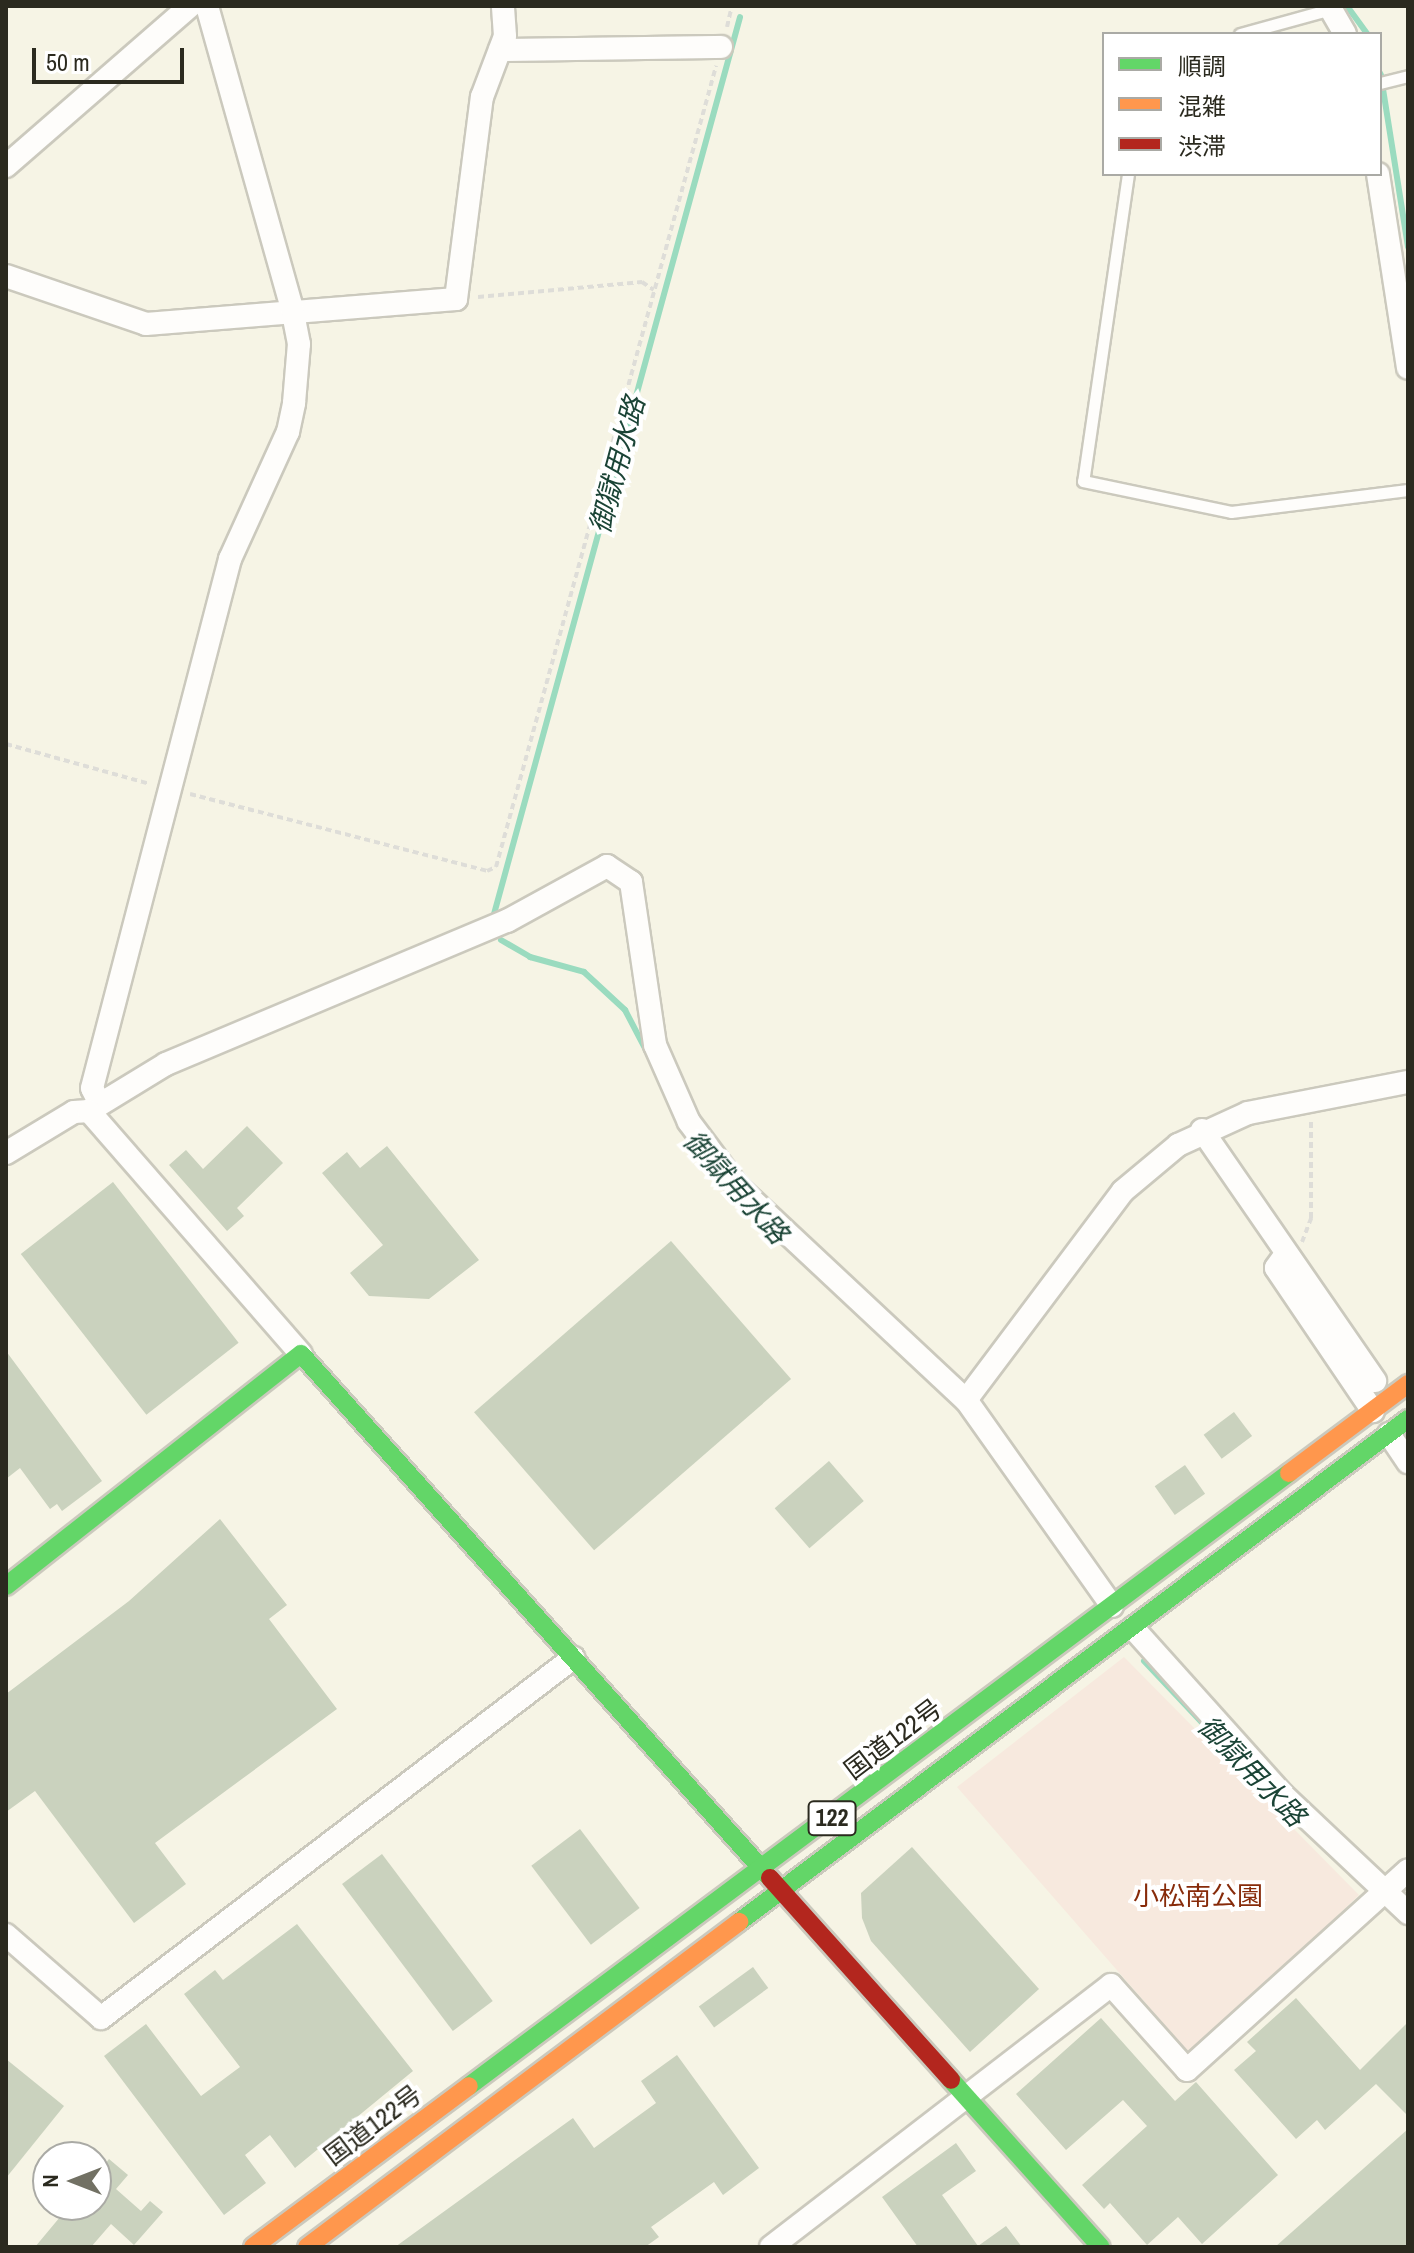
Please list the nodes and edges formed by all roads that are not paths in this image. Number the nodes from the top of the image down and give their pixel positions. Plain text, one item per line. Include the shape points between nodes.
1 (190, 6) edge
2 (207, 6) edge
3 (503, 6) edge
4 (1330, 8) edge
5 (1247, 32) edge
6 (1344, 32) edge
7 (721, 47) road end
8 (500, 50) junction
9 (1408, 76) edge
10 (1382, 82) edge
11 (6, 166) edge
12 (1128, 176) edge
13 (1378, 176) edge
14 (6, 276) edge
15 (293, 312) junction
16 (1408, 368) edge
17 (1408, 490) edge
18 (1408, 1082) edge
19 (94, 1106) junction
20 (1202, 1130) junction
21 (6, 1153) edge
22 (1294, 1250) junction
23 (301, 1354) junction
24 (1375, 1381) dead end
25 (1408, 1384) edge
26 (966, 1400) junction
27 (1373, 1411) junction
28 (1408, 1419) edge
29 (1389, 1434) junction
30 (1408, 1462) edge
31 (6, 1586) edge
32 (1112, 1606) junction
33 (1133, 1628) junction
34 (573, 1658) junction
35 (1408, 1870) edge
36 (760, 1872) junction
37 (1383, 1891) junction
38 (779, 1892) junction
39 (1408, 1913) edge
40 (6, 1935) edge
41 (967, 2097) junction
42 (253, 2247) edge
43 (307, 2247) edge
44 (771, 2247) edge
45 (1101, 2247) edge

1 - 11 street
2 - 15 street
3 - 8 street
4 - 5 lane
4 - 6 street
7 - 8 street
8 - 15 street via 482,97 456,299
9 - 10 lane
12 - 17 lane via 1083,481 1231,512
13 - 16 street
14 - 15 street via 146,324
15 - 19 street via 299,344 288,432 230,559 92,1088
18 - 20 street via 1310,1100
19 - 21 street via 74,1112
19 - 23 street
19 - 26 street via 166,1064 507,921 607,866 631,882 655,1045 689,1122 737,1186
20 - 22 street
20 - 26 street via 1123,1191
22 - 24 street
22 - 27 street via 1276,1268
23 - 31 main road
23 - 34 main road
25 - 27 main road, 国道122号 / 122
26 - 32 street
27 - 32 main road, 国道122号 / 122
28 - 29 main road, 国道122号 / 122
29 - 30 street
29 - 33 main road, 国道122号 / 122
32 - 36 main road, 国道122号 / 122
33 - 37 street via 1232,1742
33 - 38 main road, 国道122号 / 122
34 - 36 main road
34 - 40 street via 101,2018
35 - 37 street
36 - 38 main road
36 - 42 main road, 国道122号 / 122
37 - 39 street
37 - 41 street via 1187,2070 1111,1985
38 - 41 main road
38 - 43 main road, 国道122号 / 122
41 - 44 street
41 - 45 main road

